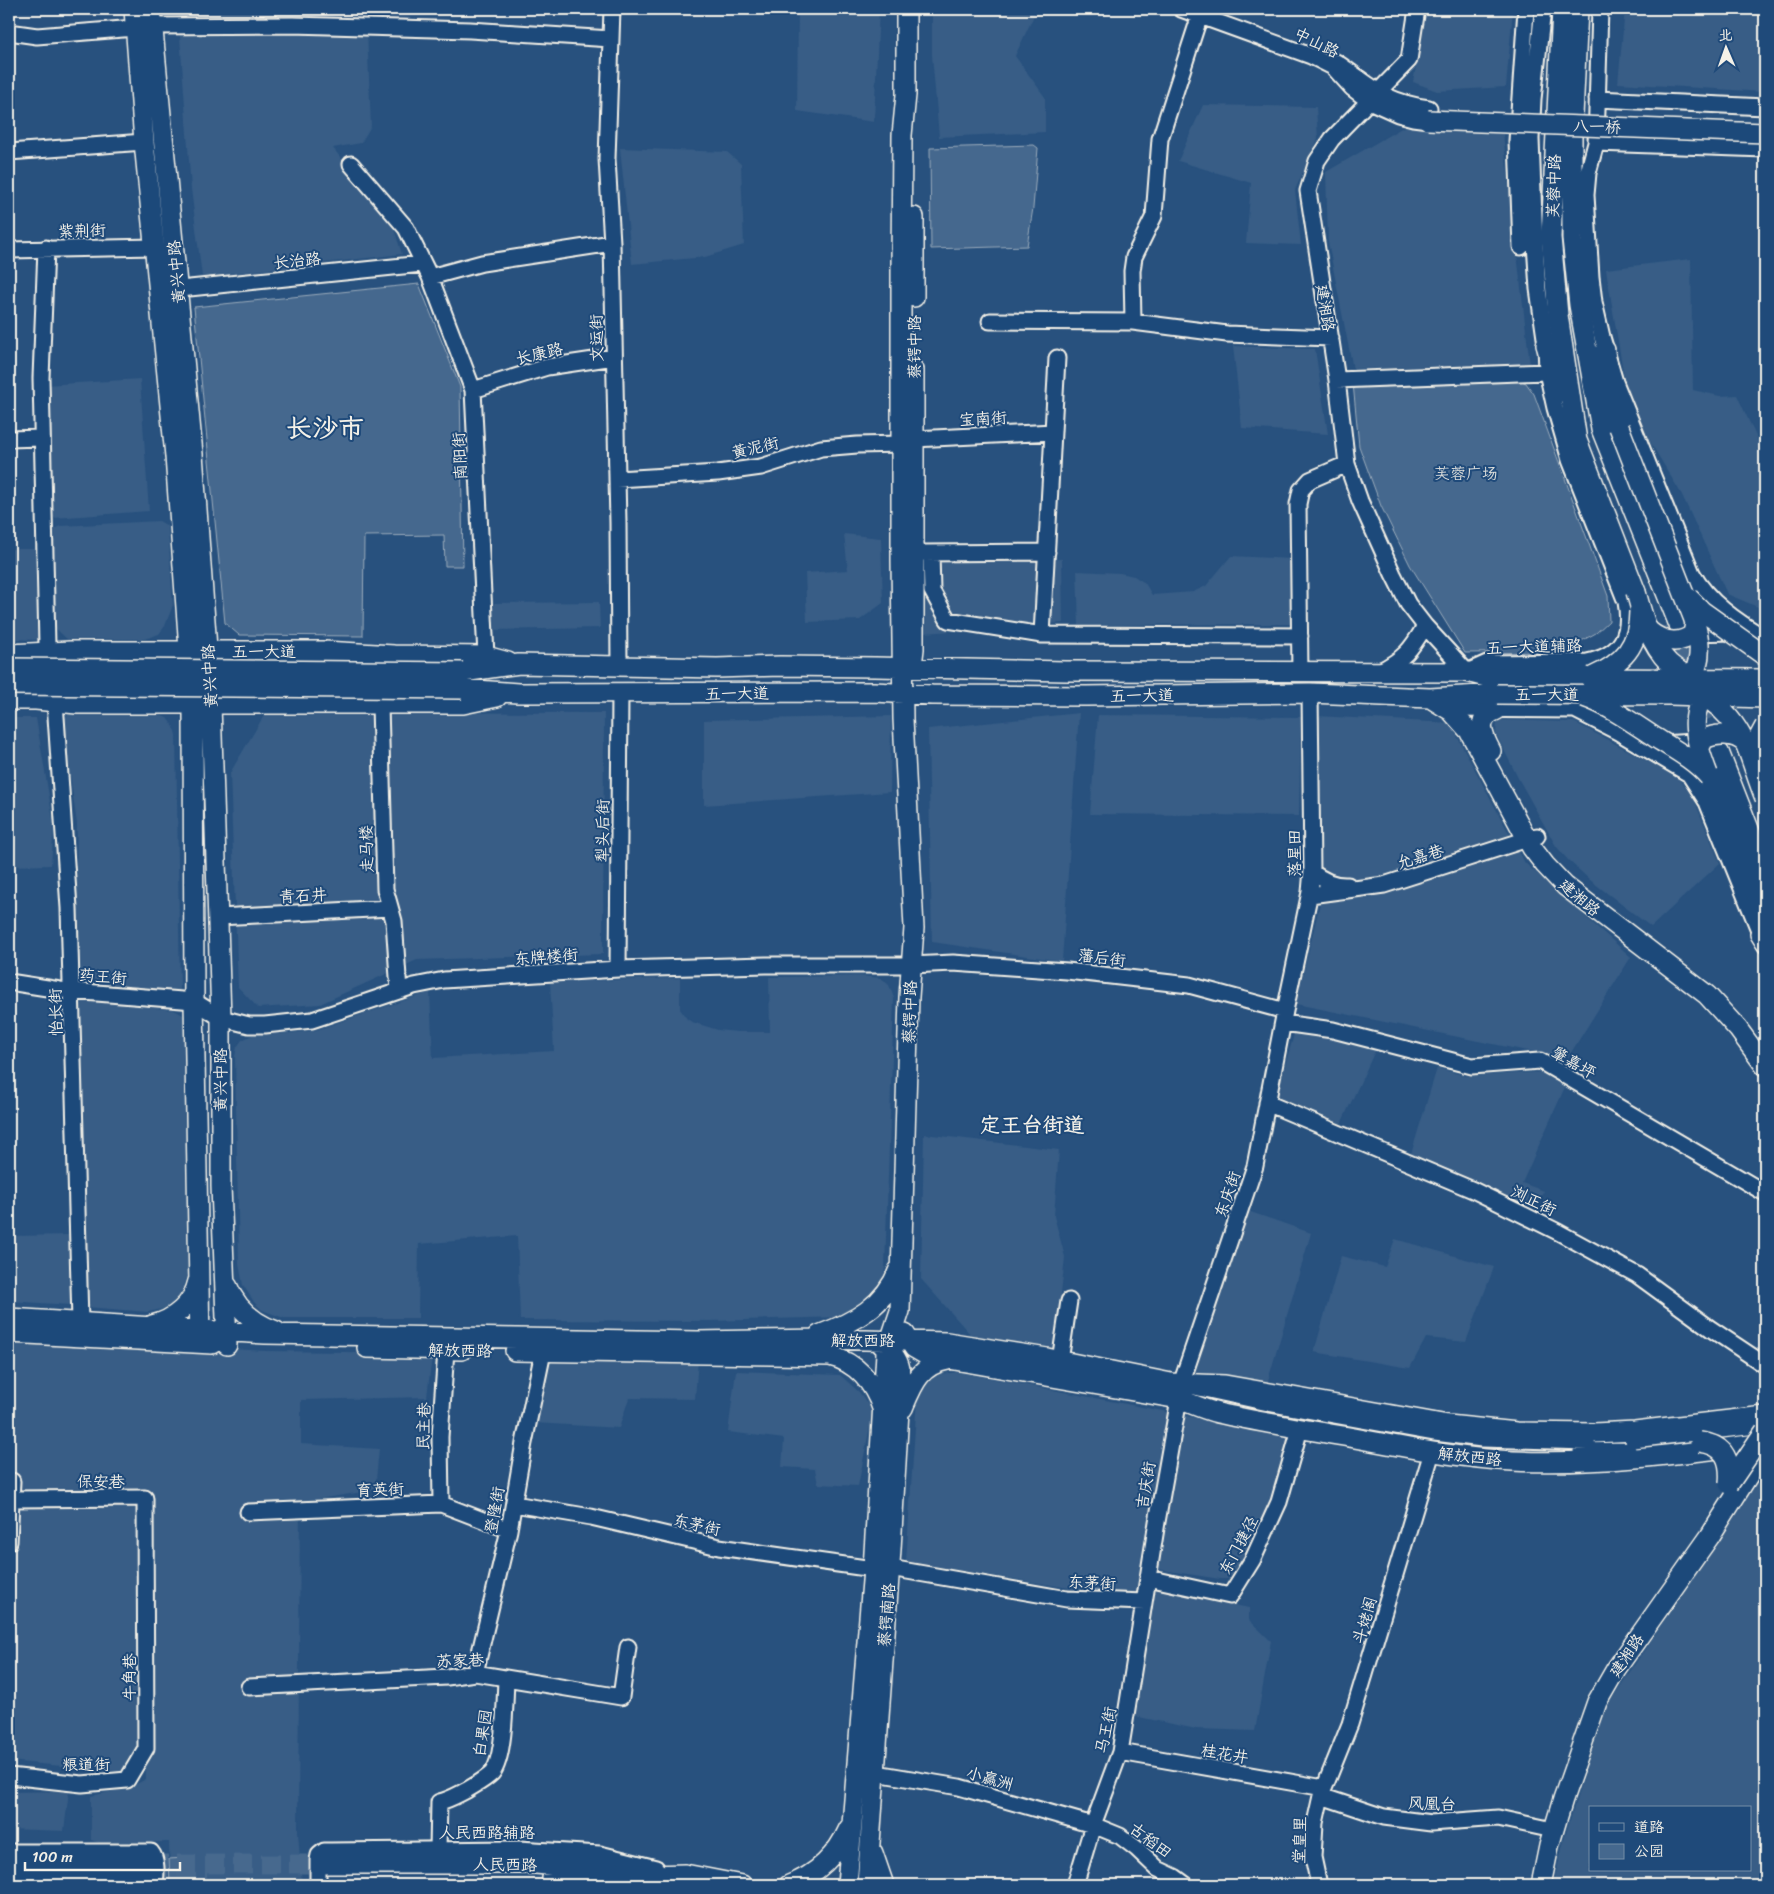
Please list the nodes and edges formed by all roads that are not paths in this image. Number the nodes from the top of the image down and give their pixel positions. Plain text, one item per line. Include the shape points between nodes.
1 (134, 9) edge
2 (612, 9) edge
3 (906, 9) edge
4 (915, 9) edge
5 (1181, 9) edge
6 (1417, 9) edge
7 (1526, 9) edge
8 (1543, 9) edge
9 (1562, 9) edge
10 (1578, 9) edge
11 (1600, 9) edge
12 (1201, 11) edge
13 (146, 21) edge
14 (9, 32) edge
15 (611, 39) junction
16 (1374, 97) junction
17 (1598, 99) junction
18 (1765, 107) edge
19 (1429, 114) junction
20 (1765, 122) edge
21 (1765, 133) edge
22 (144, 142) junction
23 (1596, 143) junction
24 (1765, 149) edge
25 (9, 152) edge
26 (351, 164) dead end
27 (612, 243) junction
28 (155, 247) junction
29 (1521, 247) dead end
30 (46, 248) junction
31 (9, 250) edge
32 (422, 264) junction
33 (430, 278) junction
34 (178, 293) junction
35 (990, 321) dead end
36 (1133, 322) junction
37 (1331, 338) junction
38 (1546, 345) junction
39 (1597, 352) junction
40 (614, 357) junction
41 (1057, 358) dead end
42 (1566, 363) junction
43 (1547, 372) junction
44 (1338, 380) junction
45 (473, 390) junction
46 (1053, 432) junction
47 (41, 438) junction
48 (9, 439) edge
49 (907, 441) junction
50 (1577, 441) junction
51 (1347, 464) junction
52 (617, 479) junction
53 (1047, 552) junction
54 (923, 553) junction
55 (1680, 587) junction
56 (1636, 592) junction
57 (1680, 624) junction
58 (1425, 626) junction
59 (1648, 630) junction
60 (908, 633) junction
61 (1626, 634) junction
62 (1042, 635) junction
63 (1760, 635) edge
64 (1300, 636) junction
65 (198, 651) junction
66 (9, 654) edge
67 (38, 654) junction
68 (486, 656) junction
69 (1765, 656) edge
70 (1604, 658) junction
71 (519, 664) junction
72 (620, 666) junction
73 (874, 667) junction
74 (9, 668) edge
75 (944, 669) junction
76 (1300, 672) junction
77 (1467, 672) junction
78 (1377, 673) junction
79 (904, 678) junction
80 (1590, 678) junction
81 (1736, 679) junction
82 (1765, 679) edge
83 (463, 680) junction
84 (9, 685) edge
85 (1681, 686) junction
86 (874, 692) junction
87 (518, 693) junction
88 (620, 693) junction
89 (1310, 693) junction
90 (1571, 694) junction
91 (1712, 695) junction
92 (1430, 698) junction
93 (1765, 698) edge
94 (9, 700) edge
95 (55, 702) junction
96 (1497, 702) junction
97 (201, 704) junction
98 (380, 705) junction
99 (1448, 709) junction
100 (1765, 726) edge
101 (1608, 727) junction
102 (903, 731) junction
103 (1765, 737) edge
104 (1640, 745) junction
105 (1765, 745) edge
106 (1699, 749) junction
107 (1731, 749) junction
108 (1760, 770) edge
109 (1709, 777) junction
110 (1765, 798) edge
111 (1531, 835) junction
112 (1765, 840) edge
113 (1765, 870) edge
114 (1312, 872) junction
115 (1310, 895) junction
116 (390, 908) junction
117 (218, 917) junction
118 (1764, 934) edge
119 (911, 965) junction
120 (618, 969) junction
121 (9, 982) edge
122 (72, 991) junction
123 (399, 991) junction
124 (194, 1001) junction
125 (1284, 1017) junction
126 (221, 1018) junction
127 (1765, 1048) edge
128 (1765, 1066) edge
129 (1267, 1103) junction
130 (1765, 1193) edge
131 (901, 1263) junction
132 (200, 1275) junction
133 (225, 1276) junction
134 (1068, 1301) dead end
135 (9, 1318) edge
136 (80, 1322) junction
137 (145, 1327) junction
138 (9, 1333) edge
139 (287, 1334) junction
140 (200, 1337) junction
141 (226, 1338) junction
142 (809, 1340) junction
143 (889, 1342) junction
144 (446, 1350) junction
145 (543, 1352) junction
146 (948, 1359) junction
147 (1060, 1361) junction
148 (1765, 1365) edge
149 (1180, 1392) junction
150 (1267, 1408) junction
151 (891, 1416) junction
152 (1745, 1428) joint
153 (1300, 1429) junction
154 (1765, 1435) edge
155 (1700, 1442) junction
156 (1432, 1452) junction
157 (11, 1481) edge
158 (1729, 1484) junction
159 (11, 1499) junction
160 (441, 1504) junction
161 (514, 1504) junction
162 (248, 1512) dead end
163 (509, 1530) junction
164 (9, 1542) edge
165 (882, 1568) junction
166 (1148, 1578) junction
167 (1144, 1602) junction
168 (146, 1605) joint
169 (628, 1647) dead end
170 (475, 1673) junction
171 (506, 1679) junction
172 (249, 1687) dead end
173 (146, 1748) joint
174 (1120, 1752) junction
175 (876, 1773) junction
176 (9, 1776) edge
177 (1322, 1792) junction
178 (852, 1820) junction
179 (1093, 1825) junction
180 (1544, 1828) junction
181 (870, 1837) junction
182 (438, 1849) junction
183 (9, 1852) edge
184 (9, 1866) edge
185 (685, 1874) junction
186 (151, 1875) edge
187 (324, 1875) edge
188 (9, 1879) edge
189 (604, 1885) edge
190 (742, 1885) edge
191 (789, 1885) edge
192 (847, 1885) edge
193 (867, 1885) edge
194 (884, 1885) edge
195 (1075, 1885) edge
196 (1186, 1885) edge
197 (1319, 1885) edge
198 (1531, 1885) edge
199 (1541, 1885) edge

1 - 13 main road, 黄兴中路
2 - 15 street, 文运街
3 - 49 main road, 蔡锷中路 via 906,95 902,143
4 - 49 main road, 蔡锷中路
5 - 12 street, 中山路
6 - 16 street, 建湘路 via 1409,60
7 - 29 street via 1517,141
8 - 38 street via 1531,139 1537,271
9 - 42 main road, 芙蓉中路 via 1551,237 1553,275
10 - 39 main road, 芙蓉中路 via 1572,137 1572,238 1578,296
11 - 17 street
12 - 16 street, 中山路 via 1314,49 1338,62
12 - 36 street via 1160,139 1154,216 1134,257
13 - 14 street via 37,36
13 - 15 street via 470,30
13 - 22 main road, 黄兴中路
13 - 34 main road, 黄兴中路
15 - 27 street, 文运街 via 607,159
16 - 19 street, 中山路
16 - 37 street, 建湘路 via 1332,139 1317,161 1308,191
17 - 18 street
17 - 23 street
19 - 20 main road, 八一桥
19 - 21 main road, 八一桥, bridge
22 - 25 street
22 - 28 main road, 黄兴中路
23 - 24 street
23 - 39 street via 1586,194
26 - 32 street, 南阳街 via 406,228
27 - 33 street via 482,263
27 - 40 street, 文运街
28 - 30 street, 紫荆街
28 - 65 main road, 黄兴中路
30 - 31 street, 紫荆街
30 - 47 street
32 - 33 street, 南阳街
32 - 34 street, 长治路 via 180,289
33 - 45 street, 南阳街
34 - 65 main road, 黄兴中路 via 192,445
35 - 36 street
36 - 37 street via 1227,334
37 - 44 street, 建湘路
38 - 43 street
38 - 50 main road
39 - 55 main road, bridge via 1618,427
39 - 57 main road via 1595,402 1601,430
39 - 63 street via 1615,382 1700,587
40 - 45 street, 长康路 via 547,367
40 - 52 street, 文运街
41 - 46 street
42 - 50 main road
42 - 57 main road via 1602,463
43 - 44 street
43 - 61 street via 1570,460 1626,602
44 - 51 street, 建湘路
45 - 68 street, 南阳街
46 - 49 street, 宝南街
46 - 53 street
47 - 48 street
47 - 67 street via 47,645
49 - 52 street, 黄泥街 via 821,448 761,467
49 - 54 main road, 蔡锷中路
49 - 60 main road, 蔡锷中路
50 - 56 main road
51 - 58 street, 建湘路 via 1393,574 1408,604
51 - 64 street via 1310,480 1301,490 1298,504
52 - 72 street, 文运街
53 - 54 street
53 - 62 street
54 - 60 main road, 蔡锷中路
54 - 62 street via 932,591 948,620
55 - 57 main road, bridge
55 - 69 main road, bridge via 1702,611
56 - 59 main road, bridge
56 - 80 main road, bridge via 1639,618 1634,642 1616,662
57 - 59 main road, bridge via 1693,634 1678,641 1659,638
57 - 85 main road, bridge via 1701,650 1698,664
58 - 77 street, 建湘路
58 - 78 street via 1411,650
59 - 85 main road, bridge
60 - 73 main road via 894,654
60 - 75 main road via 922,656 934,666
60 - 79 main road, 蔡锷中路 via 913,660
61 - 63 street
61 - 70 street via 1617,648
62 - 64 street
64 - 76 street
65 - 67 main road, 五一大道
65 - 68 main road, 五一大道
65 - 97 main road, 黄兴中路
66 - 67 main road, 五一大道
68 - 71 main road, 五一大道
70 - 77 street, 五一大道辅路 via 1587,662 1487,663
70 - 101 street
71 - 72 main road, 五一大道
71 - 83 main road, 五一大道
72 - 73 main road, 五一大道
73 - 79 main road, 五一大道
74 - 83 main road, 五一大道, bridge
75 - 76 main road, 五一大道
75 - 79 main road, 五一大道
76 - 78 main road, 五一大道
77 - 78 main road, 五一大道
77 - 80 main road, 五一大道 via 1486,676
79 - 86 main road, 五一大道
79 - 89 main road, 五一大道 via 1086,696
79 - 102 main road, 蔡锷中路
80 - 85 main road, 五一大道, bridge via 1653,678
81 - 82 main road, 五一大道, bridge
81 - 85 main road, 五一大道, bridge
81 - 91 main road, bridge via 1724,683
83 - 84 main road, 五一大道, bridge
83 - 87 main road, 五一大道
85 - 90 main road, 五一大道, bridge
85 - 91 main road
85 - 91 main road, 五一大道, bridge
86 - 88 main road, 五一大道
86 - 102 main road via 890,700
87 - 88 main road, 五一大道
87 - 98 main road, 五一大道 via 463,704
88 - 120 street, 犁头后街
89 - 92 main road, 五一大道
89 - 114 street, 落星田
90 - 96 main road, 五一大道, bridge
90 - 109 main road, bridge via 1611,709 1694,762
91 - 93 main road, 五一大道, bridge
91 - 106 main road, bridge via 1702,700 1696,717
91 - 107 main road, bridge via 1728,716
92 - 96 main road, 五一大道
92 - 99 main road, 建湘路
94 - 95 main road, 五一大道
95 - 97 main road, 五一大道
95 - 122 street, 怡长街 via 68,880
96 - 99 street
96 - 101 street via 1575,710
96 - 111 main road, 建湘路 via 1484,720 1483,736
97 - 98 main road, 五一大道
97 - 117 main road, 黄兴中路
97 - 124 main road, 黄兴中路
98 - 116 street, 走马楼 via 385,889
99 - 111 main road, 建湘路 via 1472,736
100 - 108 main road, bridge via 1756,748
101 - 104 street
102 - 119 main road, 蔡锷中路 via 914,928
103 - 104 street
104 - 118 street via 1689,774 1702,791
105 - 108 street
106 - 107 main road, bridge via 1704,739 1715,735 1738,738
106 - 109 main road, bridge
107 - 108 main road, bridge
107 - 112 main road
107 - 113 main road
108 - 110 main road, bridge
109 - 118 main road
111 - 114 street, 允嘉巷 via 1359,884 1335,884
111 - 115 street, 允嘉巷 via 1384,885
111 - 127 main road, 建湘路 via 1571,878 1714,988
111 - 128 main road, 建湘路 via 1545,865 1564,886 1707,995
114 - 115 street, 落星田
115 - 125 street, 落星田
116 - 117 street, 青石井
116 - 123 street, 走马楼 via 394,921
117 - 126 main road, 黄兴中路
119 - 120 street, 东牌楼街
119 - 125 street, 藩后街 via 953,962 1189,985
119 - 131 main road, 蔡锷中路
120 - 123 street, 东牌楼街 via 444,980
121 - 122 street, 药王街
122 - 124 street, 药王街
122 - 136 street, 怡长街
123 - 126 street, 东牌楼街 via 297,1023 249,1025
124 - 126 street, 东牌楼街
124 - 132 main road, 黄兴中路
125 - 129 street, 东庆街
125 - 130 street, 肇嘉坪 via 1472,1066 1540,1061
126 - 133 main road, 黄兴中路
129 - 148 street, 浏正街 via 1473,1190 1558,1232 1637,1275
129 - 149 street, 东庆街 via 1255,1166
131 - 142 main road via 892,1284 866,1313
131 - 143 main road, 蔡锷中路 via 900,1312
132 - 137 main road via 194,1294 180,1311 160,1323
132 - 140 main road, 黄兴中路
133 - 139 main road via 232,1296 247,1315 266,1328
133 - 141 main road, 黄兴中路
134 - 147 street
135 - 136 main road, 解放西路
136 - 137 main road, 解放西路
137 - 140 main road, 解放西路
138 - 140 main road, 解放西路
139 - 141 main road, 解放西路
139 - 142 main road, 解放西路
140 - 141 main road, 解放西路
141 - 144 main road, 解放西路
142 - 143 main road, 解放西路
143 - 146 main road, 解放西路
143 - 147 main road, 解放西路 via 947,1342
143 - 151 main road, 蔡锷南路 via 900,1368
144 - 145 main road, 解放西路
144 - 160 street, 民主巷 via 440,1437
145 - 151 main road, 解放西路 via 830,1356 847,1362 865,1378
145 - 161 street, 登隆街
146 - 149 main road, 解放西路
146 - 151 main road via 933,1363 921,1374
147 - 149 main road, 解放西路
149 - 150 street, 解放西路
149 - 153 main road, 解放西路 via 1217,1413
149 - 154 main road, 解放西路 via 1225,1385 1448,1425 1517,1432
149 - 166 street, 吉庆街
150 - 152 street, 解放西路 via 1513,1441 1636,1440
150 - 155 street, 解放西路 via 1432,1442 1513,1450 1602,1451
151 - 165 main road, 蔡锷南路
152 - 154 main road
153 - 156 main road, 解放西路
153 - 166 street, 东门捷径 via 1279,1502 1254,1559 1230,1596
154 - 155 street, 解放西路, bridge
154 - 156 main road, 解放西路 via 1653,1457 1594,1461 1512,1461
154 - 158 main road, 建湘路, bridge
154 - 199 main road, 建湘路 via 1710,1536 1597,1702 1562,1799
155 - 158 main road, bridge via 1716,1446 1726,1456 1730,1468
156 - 177 street, 斗姥阁 via 1350,1724
157 - 159 street
158 - 180 main road, 建湘路 via 1702,1530 1608,1664 1588,1698 1568,1749
159 - 164 street
159 - 168 street, 保安巷 via 145,1498
160 - 162 street, 育英街
160 - 163 street, 育英街
161 - 163 street, 登隆街
161 - 165 street, 东茅街 via 591,1517 719,1547
163 - 170 street, 登隆街
165 - 167 street, 东茅街 via 1068,1599
165 - 175 main road, 蔡锷南路
165 - 178 main road, 蔡锷南路
166 - 167 street, 马王街
167 - 174 street, 马王街
168 - 173 street, 牛角巷
169 - 171 street, 苏家巷 via 620,1697
170 - 171 street, 苏家巷
170 - 172 street, 苏家巷
171 - 182 street, 白果园 via 504,1724 493,1772 478,1784 439,1802
173 - 176 street, 粮道街 via 126,1780 82,1784
174 - 177 street, 桂花井
174 - 179 street, 马王街
175 - 179 street, 小赢洲 via 959,1787
175 - 181 main road, 蔡锷南路
177 - 180 street, 风凰台 via 1384,1817 1431,1823 1498,1818
177 - 197 street, 堂皇里 via 1313,1848
178 - 191 main road via 833,1854 808,1877
178 - 192 main road, 蔡锷南路
179 - 195 street, 马王街
179 - 196 street, 古稻田 via 1120,1836 1158,1869
180 - 198 main road, 建湘路
181 - 193 main road, 蔡锷南路
181 - 194 main road
182 - 185 street, 人民西路辅路 via 600,1854
182 - 187 street, 人民西路辅路 via 324,1852 318,1860
183 - 186 street via 151,1852 155,1861
184 - 186 main road
185 - 187 main road, 人民西路 via 650,1875 580,1867 492,1863
185 - 190 main road, 人民西路
186 - 188 main road
187 - 189 main road, 人民西路 via 517,1876 573,1879

